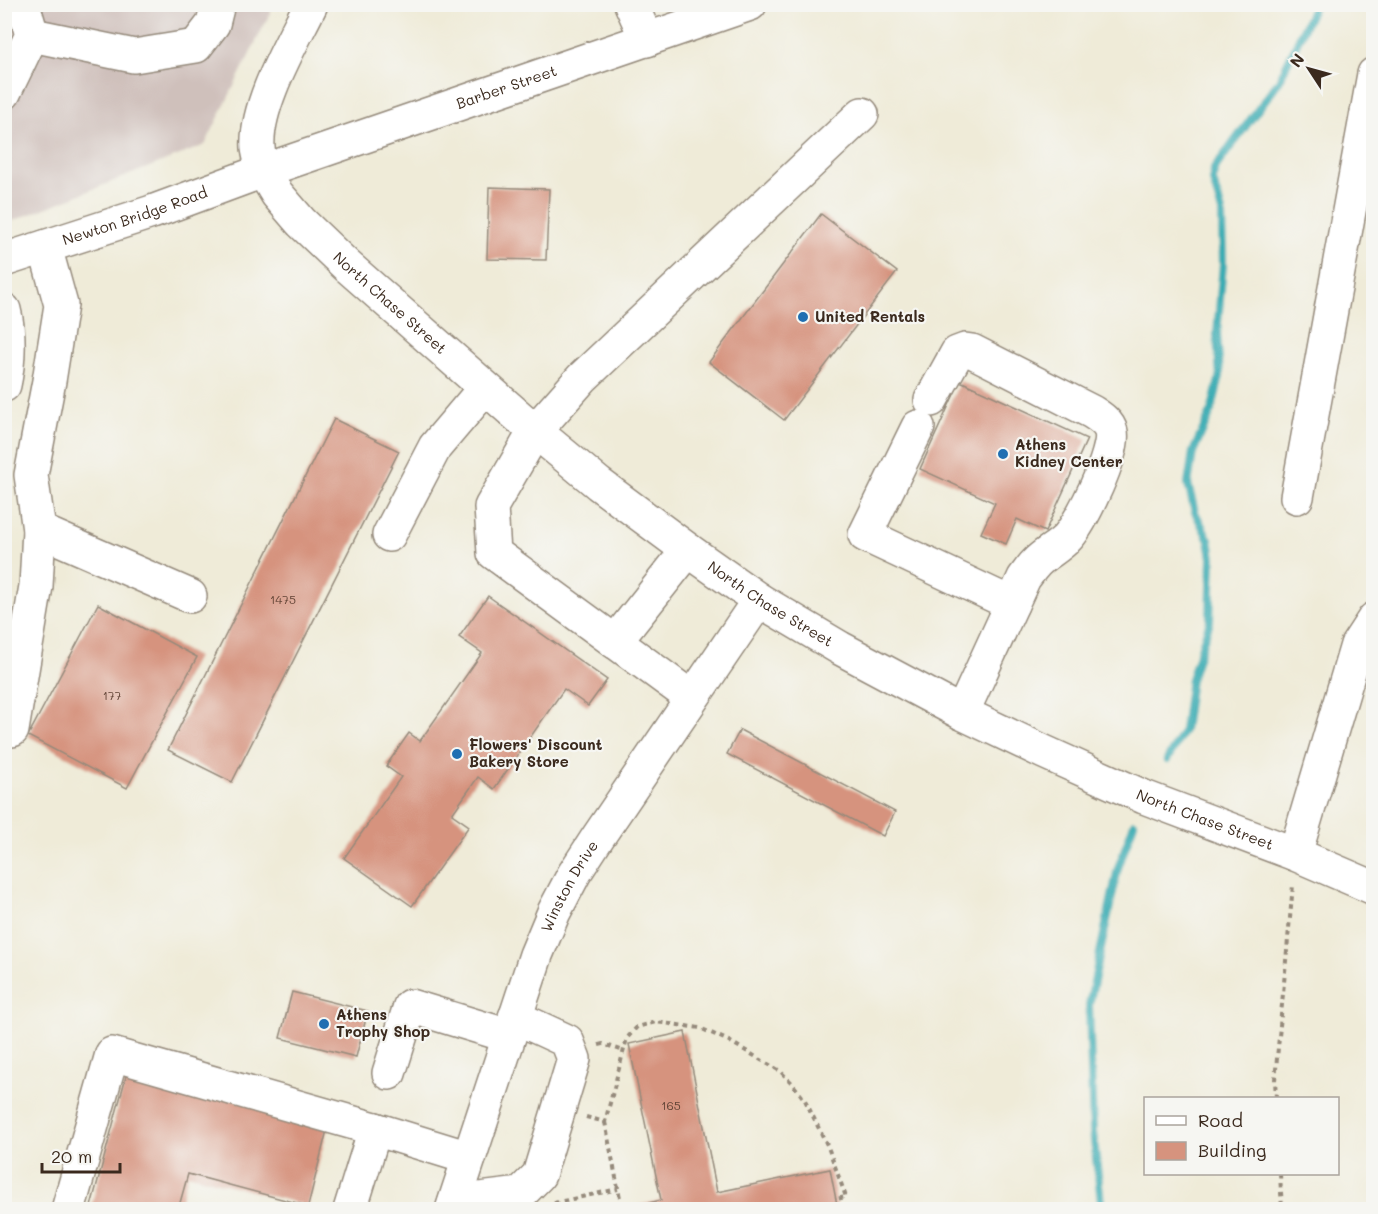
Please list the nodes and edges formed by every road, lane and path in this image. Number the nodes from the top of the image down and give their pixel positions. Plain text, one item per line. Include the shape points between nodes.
1 (218, 4) edge
2 (311, 4) edge
3 (631, 4) edge
4 (750, 4) edge
5 (27, 20) edge
6 (647, 40) junction
7 (1374, 74) edge
8 (4, 93) edge
9 (862, 114) dead end
10 (263, 171) junction
11 (45, 247) junction
12 (4, 260) edge
13 (4, 310) edge
14 (4, 385) edge
15 (485, 388) junction
16 (535, 432) junction
17 (1297, 497) dead end
18 (39, 530) junction
19 (389, 535) dead end
20 (688, 550) junction
21 (190, 596) dead end
22 (759, 600) junction
23 (1012, 604) junction
24 (1374, 619) edge
25 (615, 642) junction
26 (692, 698) junction
27 (962, 713) junction
28 (12, 730) dead end
29 (1296, 854) junction
30 (1374, 888) edge
31 (512, 1026) junction
32 (389, 1074) dead end
33 (1276, 1097) edge
34 (559, 1109) junction
35 (605, 1122) junction
36 (375, 1128) junction
37 (469, 1158) junction
38 (1280, 1175) edge
39 (618, 1189) junction
40 (534, 1199) junction
41 (836, 1199) dead end
42 (621, 1203) dead end
43 (454, 1206) edge
44 (68, 1209) edge
45 (350, 1209) edge
46 (1282, 1209) edge

1 - 5 main road via 213,24 196,46 134,56
2 - 10 main road via 268,98 258,148
3 - 6 main road
4 - 6 main road, Barber Street
5 - 8 main road
6 - 10 main road, Barber Street
7 - 17 main road
9 - 16 main road via 582,378
10 - 11 main road, Newton Bridge Road
10 - 15 main road, North Chase Street via 301,222
11 - 12 main road, Newton Bridge Road
11 - 18 main road via 61,305 31,476
13 - 14 main road
15 - 16 main road, North Chase Street
15 - 19 main road via 435,447
16 - 20 main road, North Chase Street
16 - 25 main road via 491,507 494,553
18 - 21 main road
18 - 28 main road via 36,586
20 - 22 main road, North Chase Street
20 - 25 main road
22 - 26 main road, Winston Drive
22 - 27 main road, North Chase Street
23 - 23 main road via 1024,578 1069,536 1083,515 1112,444 1111,430 1092,412 964,350 952,360 865,535
23 - 27 main road
24 - 29 main road via 1357,645
25 - 26 main road
26 - 31 main road, Winston Drive via 574,874 536,955
27 - 29 main road, North Chase Street via 1144,797
29 - 30 main road, North Chase Street
29 - 33 path
31 - 32 main road via 410,1006
31 - 34 main road via 567,1041 574,1059
31 - 37 main road, Winston Drive
34 - 35 path
34 - 40 main road
35 - 39 path
35 - 41 path via 627,1038 637,1028 656,1022 699,1028 780,1071 791,1082 805,1100 828,1147 846,1197
36 - 37 main road
36 - 44 main road via 112,1054
36 - 45 main road
37 - 43 main road, Winston Drive
38 - 46 path
39 - 40 path
39 - 42 path
40 - 43 main road

